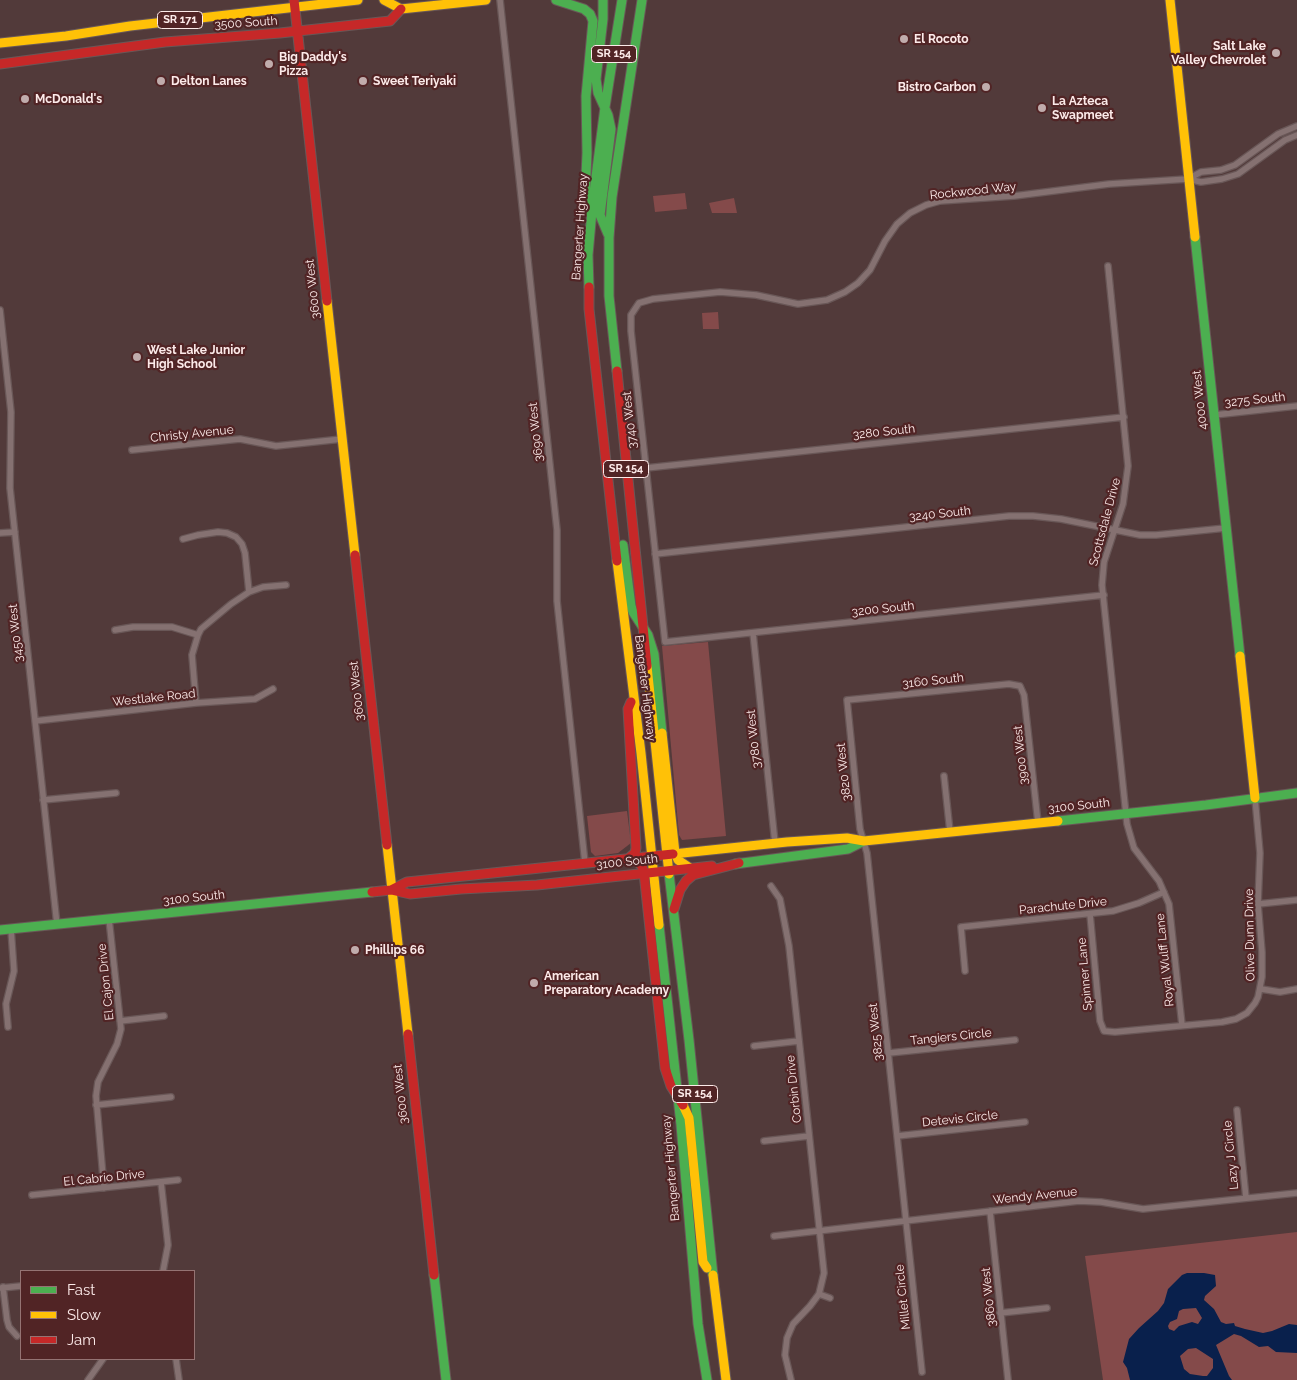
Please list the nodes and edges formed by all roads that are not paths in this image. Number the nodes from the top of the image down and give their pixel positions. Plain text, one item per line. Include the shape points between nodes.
1 (358, 0) edge
2 (384, 0) edge
3 (486, 0) edge
4 (500, 0) edge
5 (556, 0) edge
6 (603, 0) edge
7 (622, 0) edge
8 (642, 0) edge
9 (1170, 0) edge
10 (294, 3) edge
11 (401, 10) junction
12 (297, 32) junction
13 (0, 43) edge
14 (0, 64) edge
15 (605, 107) junction
16 (1297, 126) edge
17 (1297, 135) edge
18 (1188, 179) junction
19 (591, 217) junction
20 (609, 238) junction
21 (1108, 266) dead end
22 (653, 299) joint
23 (0, 310) edge
24 (1297, 406) edge
25 (1214, 415) junction
26 (1124, 417) junction
27 (342, 439) junction
28 (132, 450) dead end
29 (646, 468) junction
30 (610, 491) junction
31 (1226, 528) junction
32 (1114, 530) junction
33 (15, 532) junction
34 (0, 533) edge
35 (183, 539) dead end
36 (655, 554) junction
37 (286, 584) dead end
38 (249, 592) junction
39 (1104, 595) junction
40 (641, 624) junction
41 (114, 630) dead end
42 (753, 633) junction
43 (198, 635) junction
44 (665, 642) joint
45 (1020, 686) joint
46 (273, 689) dead end
47 (634, 695) junction
48 (847, 700) joint
49 (196, 704) junction
50 (35, 721) junction
51 (944, 776) dead end
52 (116, 793) dead end
53 (1297, 793) edge
54 (1255, 798) junction
55 (43, 800) junction
56 (1126, 813) junction
57 (1038, 823) junction
58 (950, 832) junction
59 (864, 841) junction
60 (775, 843) junction
61 (671, 854) junction
62 (651, 856) junction
63 (629, 858) junction
64 (585, 863) junction
65 (738, 863) junction
66 (690, 868) junction
67 (668, 871) junction
68 (648, 873) junction
69 (771, 886) dead end
70 (391, 890) junction
71 (1164, 892) junction
72 (1297, 900) edge
73 (1258, 904) junction
74 (673, 913) junction
75 (1090, 914) junction
76 (109, 919) junction
77 (57, 925) junction
78 (10, 929) junction
79 (0, 930) edge
80 (965, 971) dead end
81 (1261, 988) junction
82 (1297, 989) edge
83 (164, 1016) dead end
84 (120, 1021) junction
85 (1182, 1025) junction
86 (8, 1028) dead end
87 (1104, 1031) joint
88 (1015, 1040) dead end
89 (800, 1041) junction
90 (754, 1046) dead end
91 (888, 1053) junction
92 (677, 1095) junction
93 (170, 1097) dead end
94 (96, 1105) junction
95 (1237, 1110) dead end
96 (1025, 1122) dead end
97 (809, 1136) junction
98 (897, 1136) junction
99 (764, 1141) dead end
100 (178, 1180) dead end
101 (162, 1182) junction
102 (104, 1188) junction
103 (1297, 1193) edge
104 (32, 1195) dead end
105 (1246, 1198) junction
106 (990, 1211) junction
107 (906, 1221) junction
108 (819, 1231) junction
109 (774, 1236) dead end
110 (163, 1270) edge
111 (712, 1276) junction
112 (20, 1286) edge
113 (2, 1288) edge
114 (819, 1294) junction
115 (830, 1298) dead end
116 (1047, 1308) dead end
117 (1000, 1313) junction
118 (17, 1336) dead end
119 (102, 1360) edge
120 (176, 1360) edge
121 (922, 1372) dead end
122 (88, 1380) edge
123 (180, 1380) edge
124 (446, 1380) edge
125 (707, 1380) edge
126 (726, 1380) edge
127 (790, 1380) edge
128 (1008, 1380) edge

1 - 10 main road, 3500 South / SR 171
2 - 11 main road
3 - 11 main road, 3500 South / SR 171
4 - 64 street, 3690 West via 557,530 557,601
5 - 19 main road via 584,10 593,21 587,87 585,198
6 - 15 main road via 596,79
7 - 15 main road, Bangerter Highway / SR 154
8 - 20 main road, Bangerter Highway / SR 154 via 612,197
9 - 18 main road, 4000 West
10 - 12 main road, 3600 West
10 - 13 main road, 3500 South / SR 171
11 - 12 main road, 3500 South / SR 171 via 390,21
12 - 14 main road, 3500 South / SR 171 via 165,42
12 - 27 main road, 3600 West
15 - 19 main road, Bangerter Highway / SR 154
15 - 20 main road via 611,135 600,215
16 - 18 street via 1278,134 1235,165 1201,172
17 - 18 street via 1234,176 1201,182
18 - 22 street, Rockwood Way via 1095,185 926,205 897,224 870,270 858,283 836,297 817,303 790,303 732,292
18 - 25 main road, 4000 West
19 - 30 main road, Bangerter Highway / SR 154 via 588,255 590,309
20 - 40 main road, Bangerter Highway / SR 154 via 611,323
21 - 26 street, Scottsdale Drive
22 - 29 street, 3740 West via 639,303 631,315
23 - 33 street, 3450 West via 11,412 9,480
24 - 25 street, 3275 South
25 - 31 main road, 4000 West
26 - 29 street, 3280 South
26 - 32 street, Scottsdale Drive via 1128,475
27 - 28 street, Christy Avenue via 276,446 240,439
27 - 70 main road, 3600 West
29 - 36 street, 3740 West
30 - 40 main road via 619,505 631,606
30 - 47 main road, Bangerter Highway / SR 154
31 - 32 street, 3240 South via 1156,535
31 - 54 main road, 4000 West
32 - 36 street, 3240 South via 1062,519 1009,516
32 - 39 street, Scottsdale Drive via 1104,562
33 - 34 street
33 - 50 street, 3450 West
35 - 38 street via 218,532 236,537 245,553
36 - 44 street, 3740 West
37 - 38 street
38 - 43 street via 212,618
39 - 42 street, 3200 South
39 - 56 street, Scottsdale Drive
40 - 61 main road, Bangerter Highway / SR 154
41 - 43 street via 172,627
42 - 44 street, 3200 South
42 - 60 street, 3780 West
43 - 49 street via 192,664
45 - 48 street, 3160 South via 1009,684
45 - 57 street, 3900 West via 1024,695
46 - 49 street, Westlake Road via 256,699
47 - 62 main road, Bangerter Highway / SR 154
47 - 63 main road via 628,710 636,848
48 - 59 street, 3820 West via 860,829
49 - 50 street, Westlake Road
50 - 55 street, 3450 West
51 - 58 street
52 - 55 street
53 - 54 main road, 3100 South
54 - 56 main road, 3100 South
54 - 73 street, Olive Dunn Drive via 1260,853
55 - 77 street, 3450 West
56 - 57 main road, 3100 South
56 - 71 street, Royal Wulff Lane via 1134,848
57 - 58 main road, 3100 South
58 - 59 main road, 3100 South
59 - 60 main road, 3100 South via 847,838
59 - 65 main road, 3100 South via 848,849
59 - 91 street, 3825 West
60 - 61 main road, 3100 South
61 - 62 main road, 3100 South
61 - 66 main road
61 - 67 main road, Bangerter Highway / SR 154
62 - 63 main road, 3100 South
62 - 68 main road, Bangerter Highway / SR 154
63 - 64 main road, 3100 South
63 - 68 main road
64 - 70 main road, 3100 South via 408,882
65 - 66 main road, 3100 South
65 - 74 main road via 692,875 680,890
66 - 67 main road, 3100 South
67 - 68 main road, 3100 South
67 - 74 main road, Bangerter Highway / SR 154
68 - 70 main road, 3100 South via 410,894
68 - 92 main road, Bangerter Highway via 665,1068
69 - 89 street, Corbin Drive via 780,899 787,933
70 - 76 main road, 3100 South
70 - 124 main road, 3600 West
71 - 75 street, Parachute Drive via 1122,908
71 - 85 street, Royal Wulff Lane via 1172,918
72 - 73 street
73 - 81 street, Olive Dunn Drive via 1263,958
74 - 111 main road, Bangerter Highway / SR 154 via 702,1158
75 - 80 street, Parachute Drive via 961,927
75 - 87 street, Spinner Lane via 1100,1021
76 - 77 main road, 3100 South
76 - 84 street, El Cajon Drive
77 - 78 main road, 3100 South
78 - 79 main road, 3100 South
78 - 86 street via 14,971 6,1004
81 - 82 street via 1280,992
81 - 85 street, Olive Dunn Drive via 1251,1008 1236,1019
83 - 84 street
84 - 94 street, El Cajon Drive via 117,1044 98,1082
85 - 87 street, Olive Dunn Drive
88 - 91 street, Tangiers Circle
89 - 90 street
89 - 97 street, Corbin Drive
91 - 98 street, 3825 West
92 - 111 main road, Bangerter Highway via 689,1118 703,1262
92 - 125 main road, Bangerter Highway / SR 154
93 - 94 street
94 - 102 street, El Cajon Drive
95 - 105 street, Lazy J Circle
96 - 98 street, Detevis Circle
97 - 99 street
97 - 108 street, Corbin Drive
98 - 107 street, 3825 West
100 - 101 street, El Cabrio Drive
101 - 102 street, El Cabrio Drive
101 - 110 street via 168,1245
102 - 104 street, El Cabrio Drive
103 - 105 street, Wendy Avenue
105 - 106 street, Wendy Avenue via 1143,1209 1090,1201
106 - 107 street, Wendy Avenue
106 - 117 street, 3860 West
107 - 108 street, Wendy Avenue
107 - 121 street, Millet Circle
108 - 109 street, Wendy Avenue
108 - 114 street, Corbin Drive via 824,1273
111 - 126 main road, Bangerter Highway / SR 154
112 - 113 street
113 - 118 street via 9,1327
114 - 115 street
114 - 127 street, Corbin Drive via 788,1333 785,1354
116 - 117 street
117 - 128 street, 3860 West
119 - 122 street
120 - 123 street

